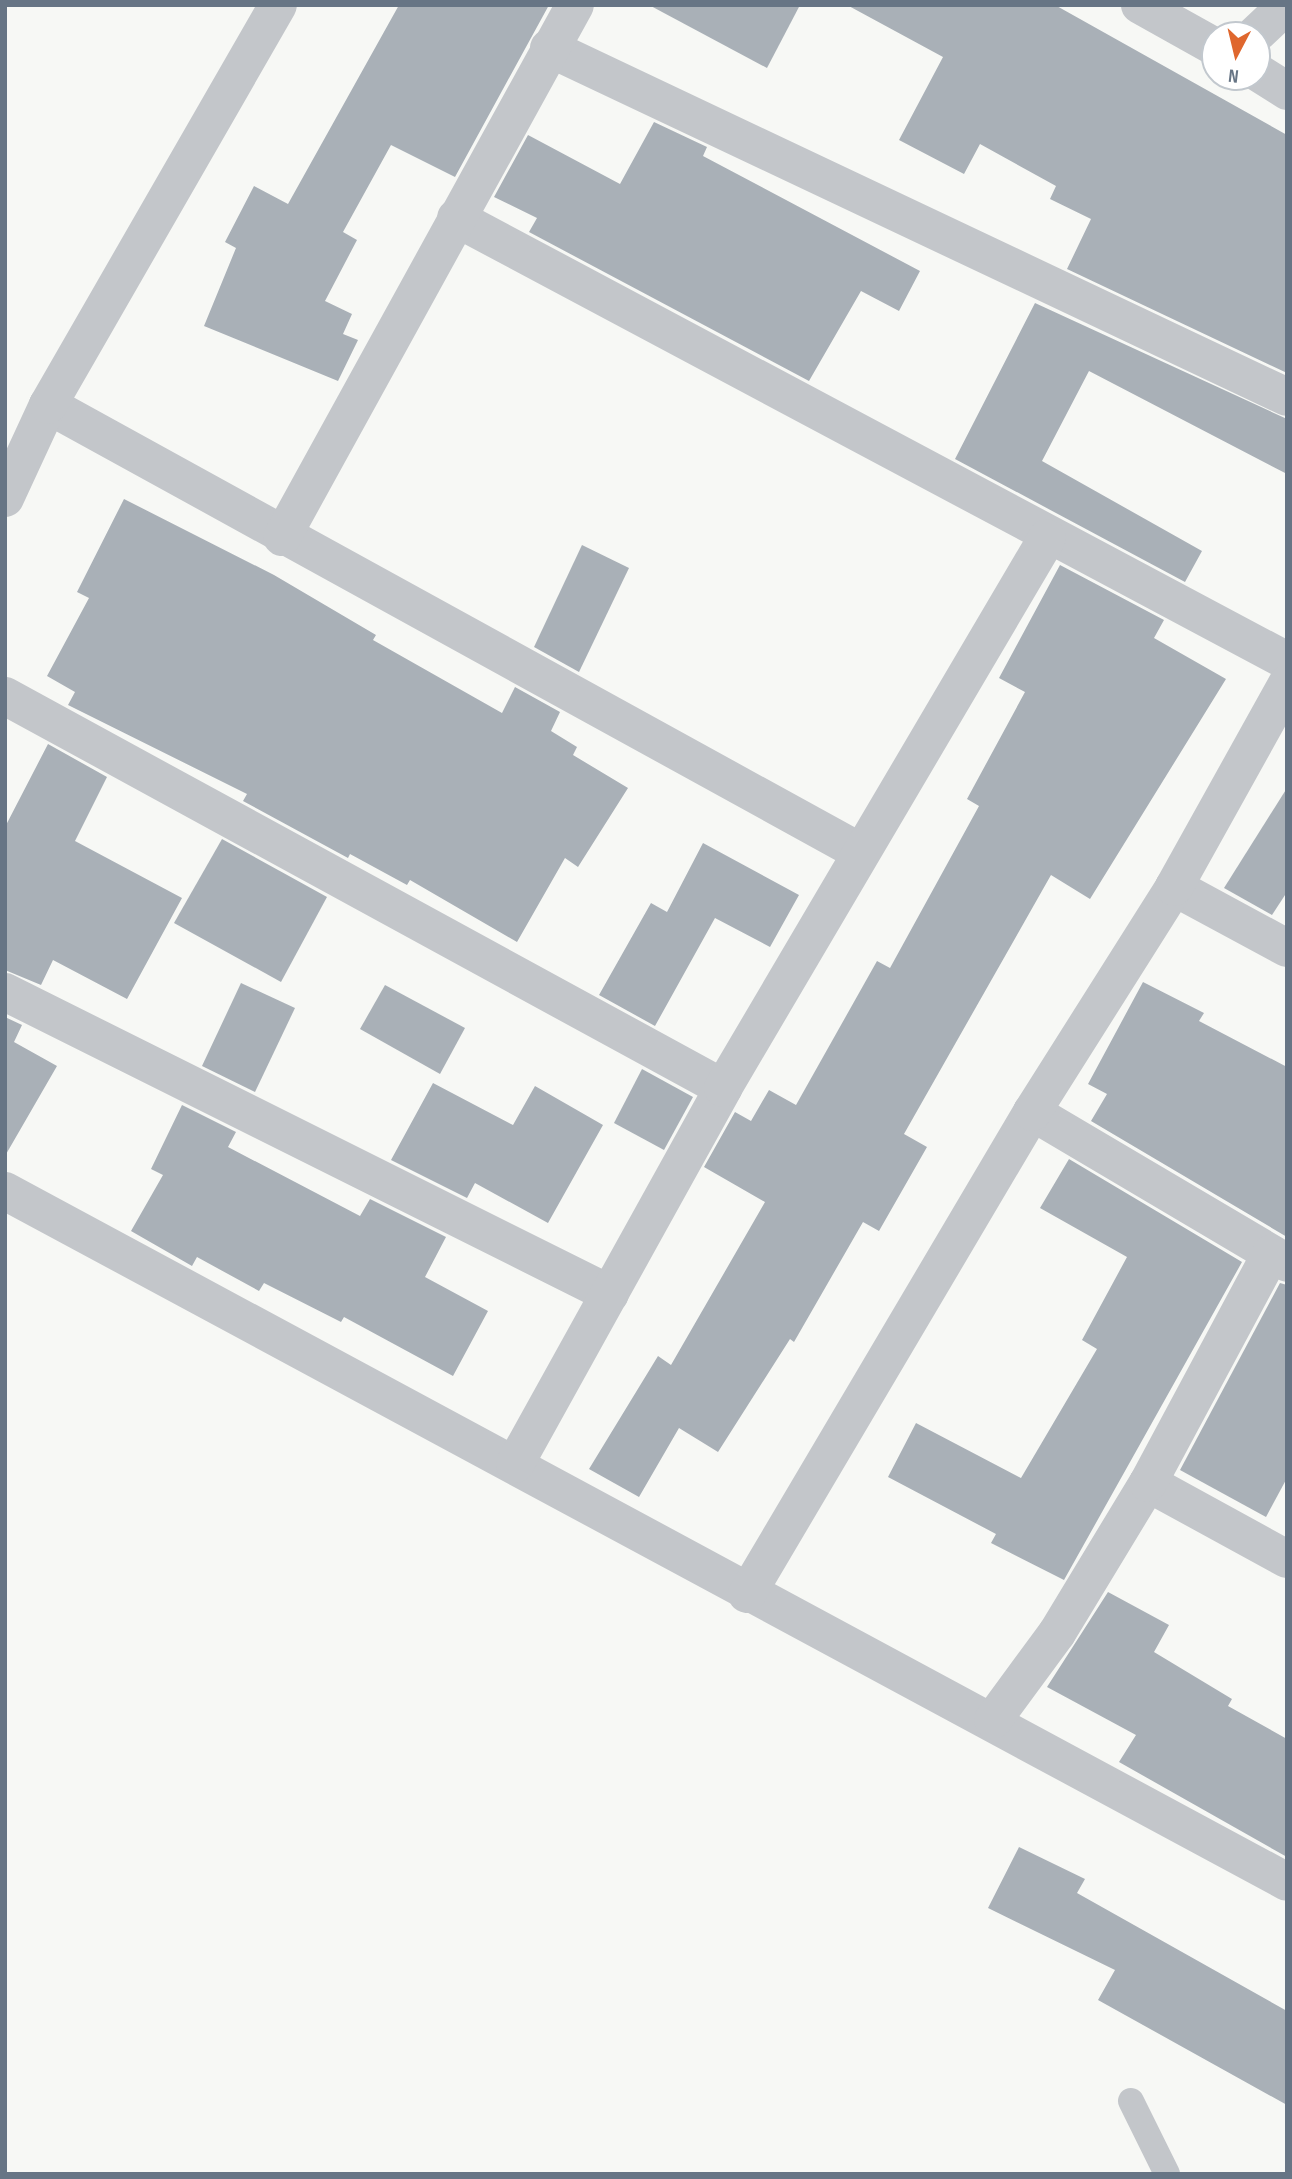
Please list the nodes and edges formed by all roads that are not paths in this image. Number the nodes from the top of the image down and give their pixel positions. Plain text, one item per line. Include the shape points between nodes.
1 (278, 5) edge
2 (575, 5) edge
3 (1140, 5) edge
4 (1287, 5) edge
5 (1270, 21) edge
6 (1201, 39) edge
7 (549, 48) junction
8 (1271, 81) edge
9 (1287, 91) edge
10 (456, 218) junction
11 (1287, 397) edge
12 (48, 405) junction
13 (5, 498) edge
14 (282, 537) junction
15 (1046, 538) junction
16 (1287, 661) edge
17 (1287, 684) edge
18 (5, 696) edge
19 (860, 852) junction
20 (1174, 887) junction
21 (1287, 948) edge
22 (5, 992) edge
23 (723, 1088) junction
24 (1032, 1112) junction
25 (5, 1191) edge
26 (1279, 1259) edge
27 (610, 1294) junction
28 (515, 1464) junction
29 (1148, 1483) junction
30 (1287, 1559) edge
31 (747, 1594) junction
32 (993, 1720) junction
33 (1287, 1882) edge
34 (1131, 2101) dead end
35 (1167, 2174) edge

1 - 12 street
2 - 7 street
3 - 6 street
4 - 5 street
7 - 10 street
7 - 11 street
8 - 9 street
10 - 14 street
10 - 15 street
12 - 13 street
12 - 14 street
14 - 19 street
15 - 16 street
15 - 19 street
17 - 20 street
18 - 23 street
19 - 23 street
20 - 21 street
20 - 24 street
22 - 27 street
23 - 27 street
24 - 26 street
24 - 31 street
25 - 28 street
26 - 29 street
27 - 28 street
28 - 31 street
29 - 30 street
29 - 32 street via 1057,1633
31 - 32 street
32 - 33 street
34 - 35 lane

